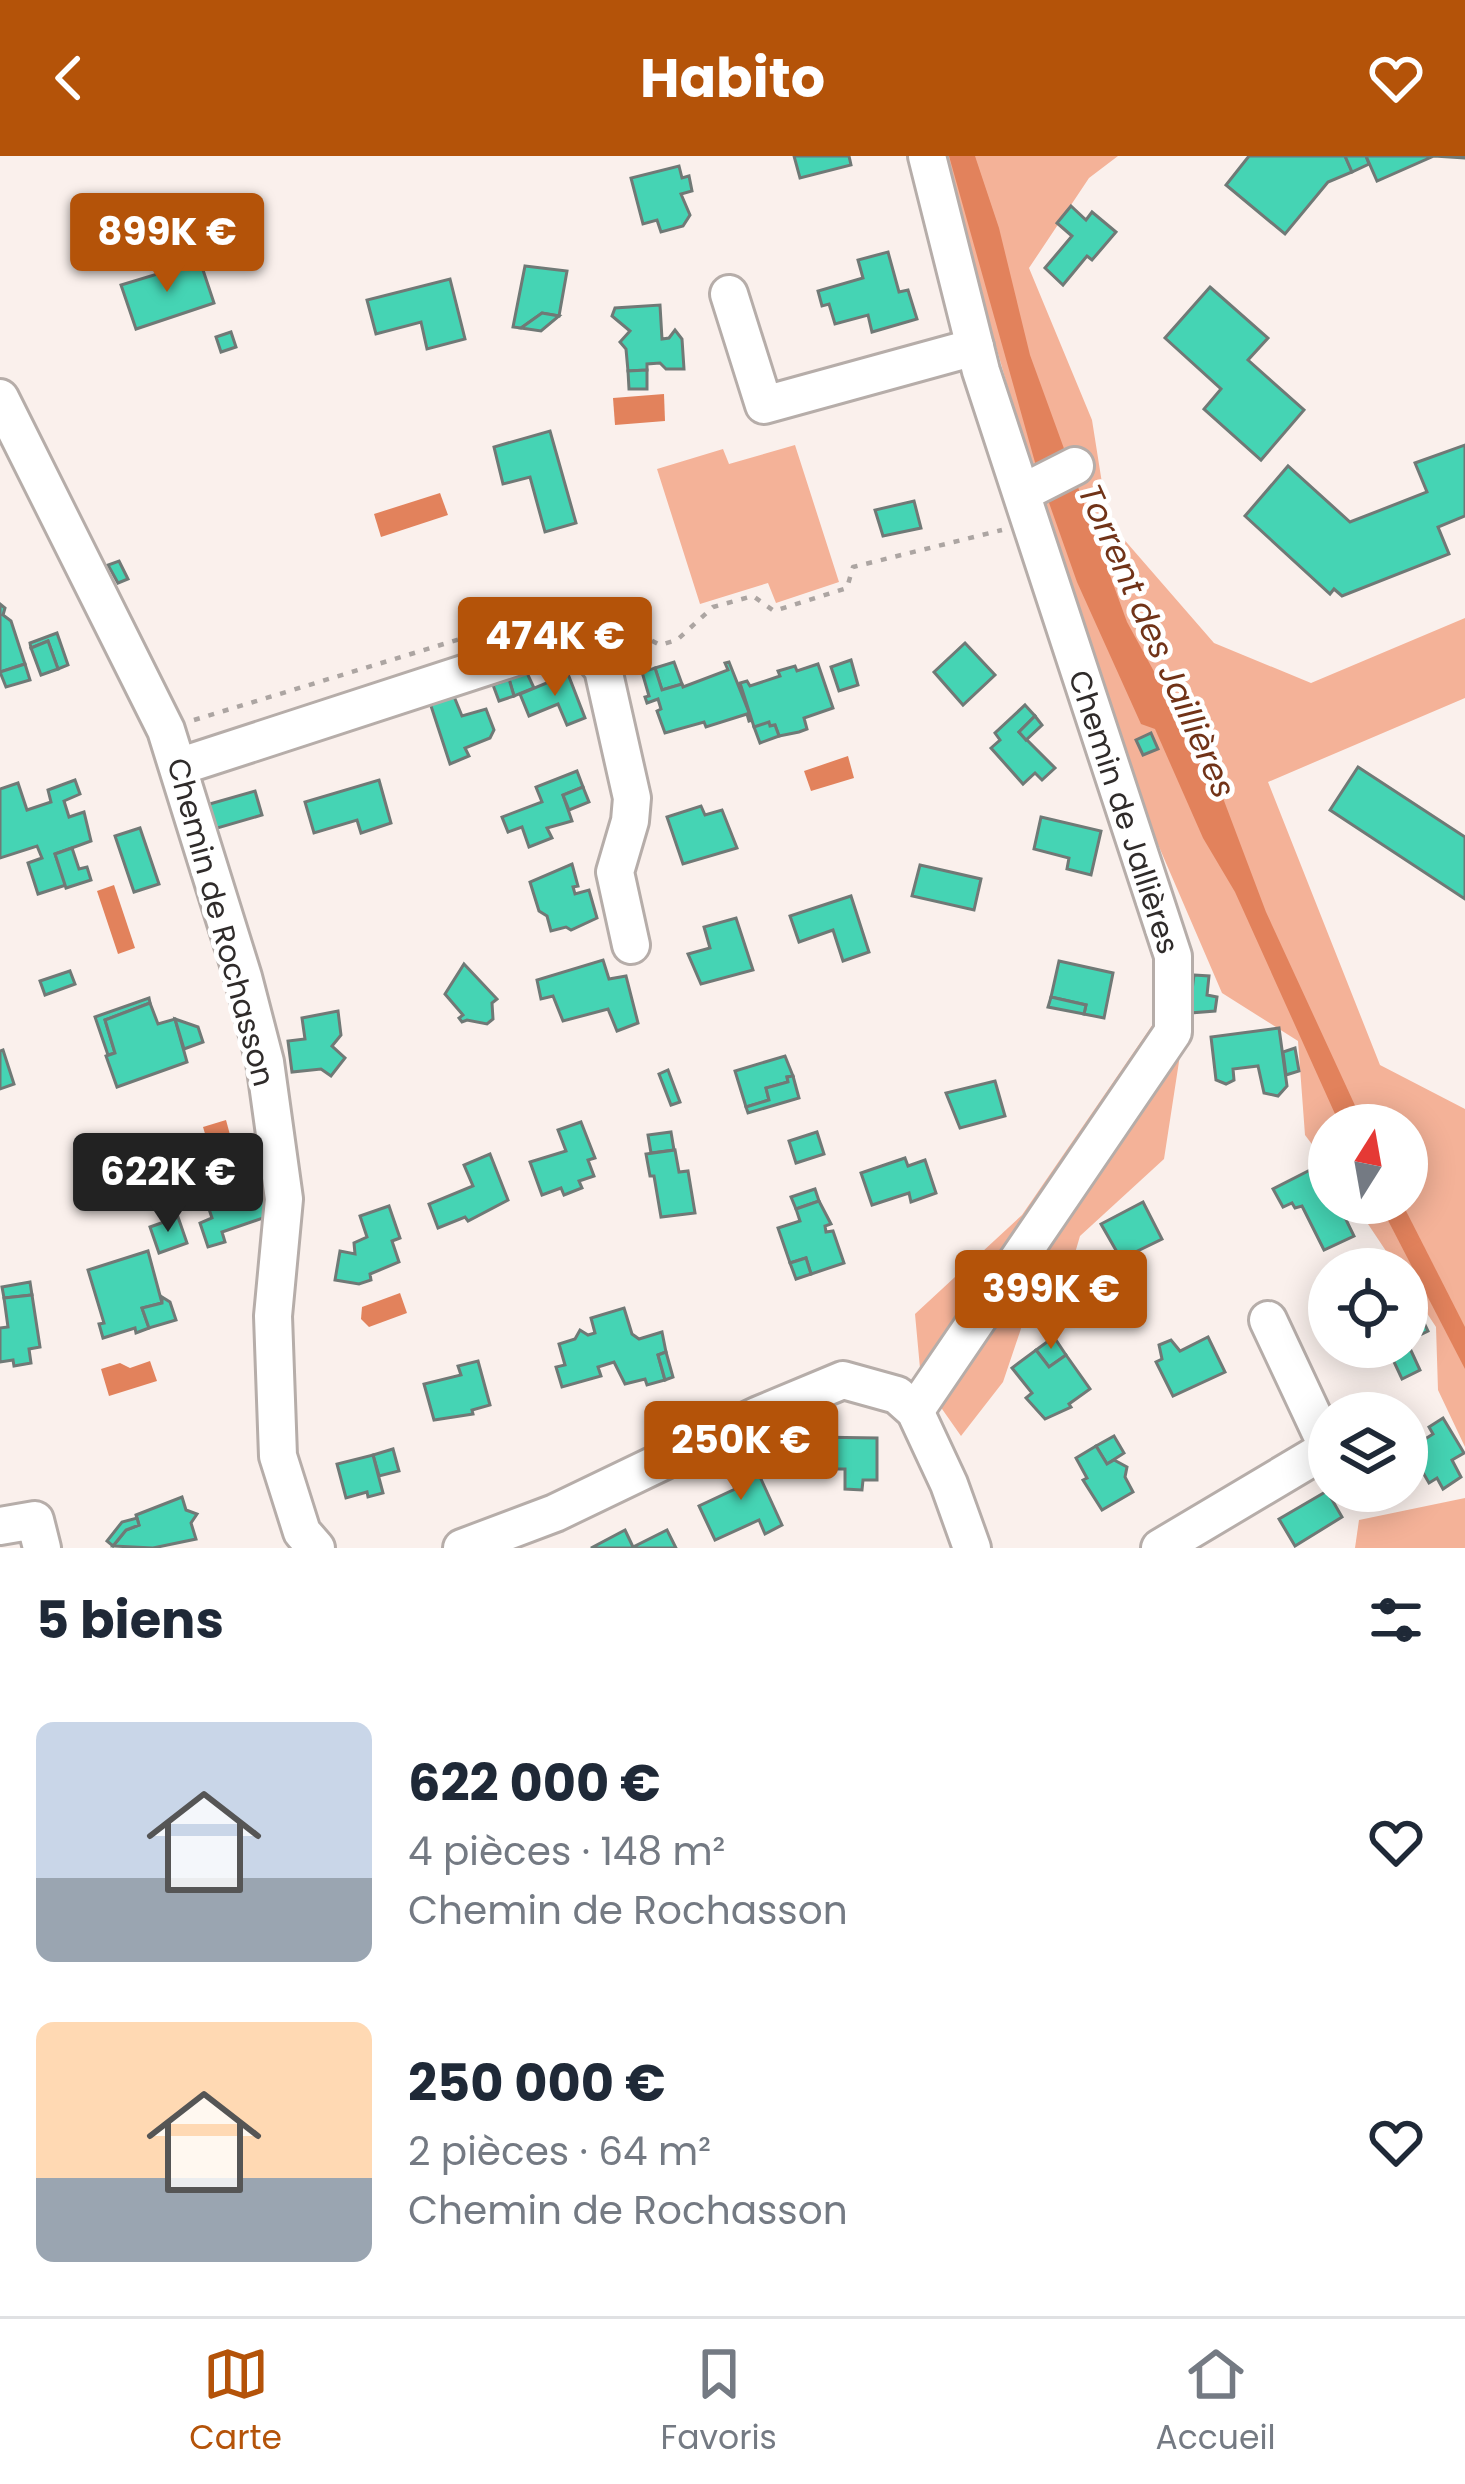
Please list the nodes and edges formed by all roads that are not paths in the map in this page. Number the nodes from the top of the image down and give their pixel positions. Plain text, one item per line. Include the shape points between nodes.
1 (927, 156) edge
2 (729, 294) dead end
3 (975, 347) junction
4 (0, 398) edge
5 (1076, 466) dead end
6 (1029, 500) junction
7 (181, 766) junction
8 (631, 944) dead end
9 (1268, 1320) dead end
10 (915, 1411) junction
11 (0, 1526) edge
12 (42, 1548) edge
13 (316, 1548) edge
14 (462, 1548) edge
15 (972, 1548) edge
16 (1160, 1548) edge

1 - 3 street, Chemin de Jallières
2 - 3 street via 764,405
3 - 6 street, Chemin de Jallières
4 - 7 street, Chemin de Rochasson
5 - 6 street
6 - 10 street, Chemin de Jallières via 1173,956 1173,1032
7 - 8 street via 577,637 603,669 632,797 615,872
7 - 13 street, Chemin de Rochasson via 265,1062 284,1199 273,1316 278,1456 302,1532
9 - 16 street via 1328,1448
10 - 14 street via 897,1395 843,1380
10 - 15 street
11 - 12 street via 35,1520

